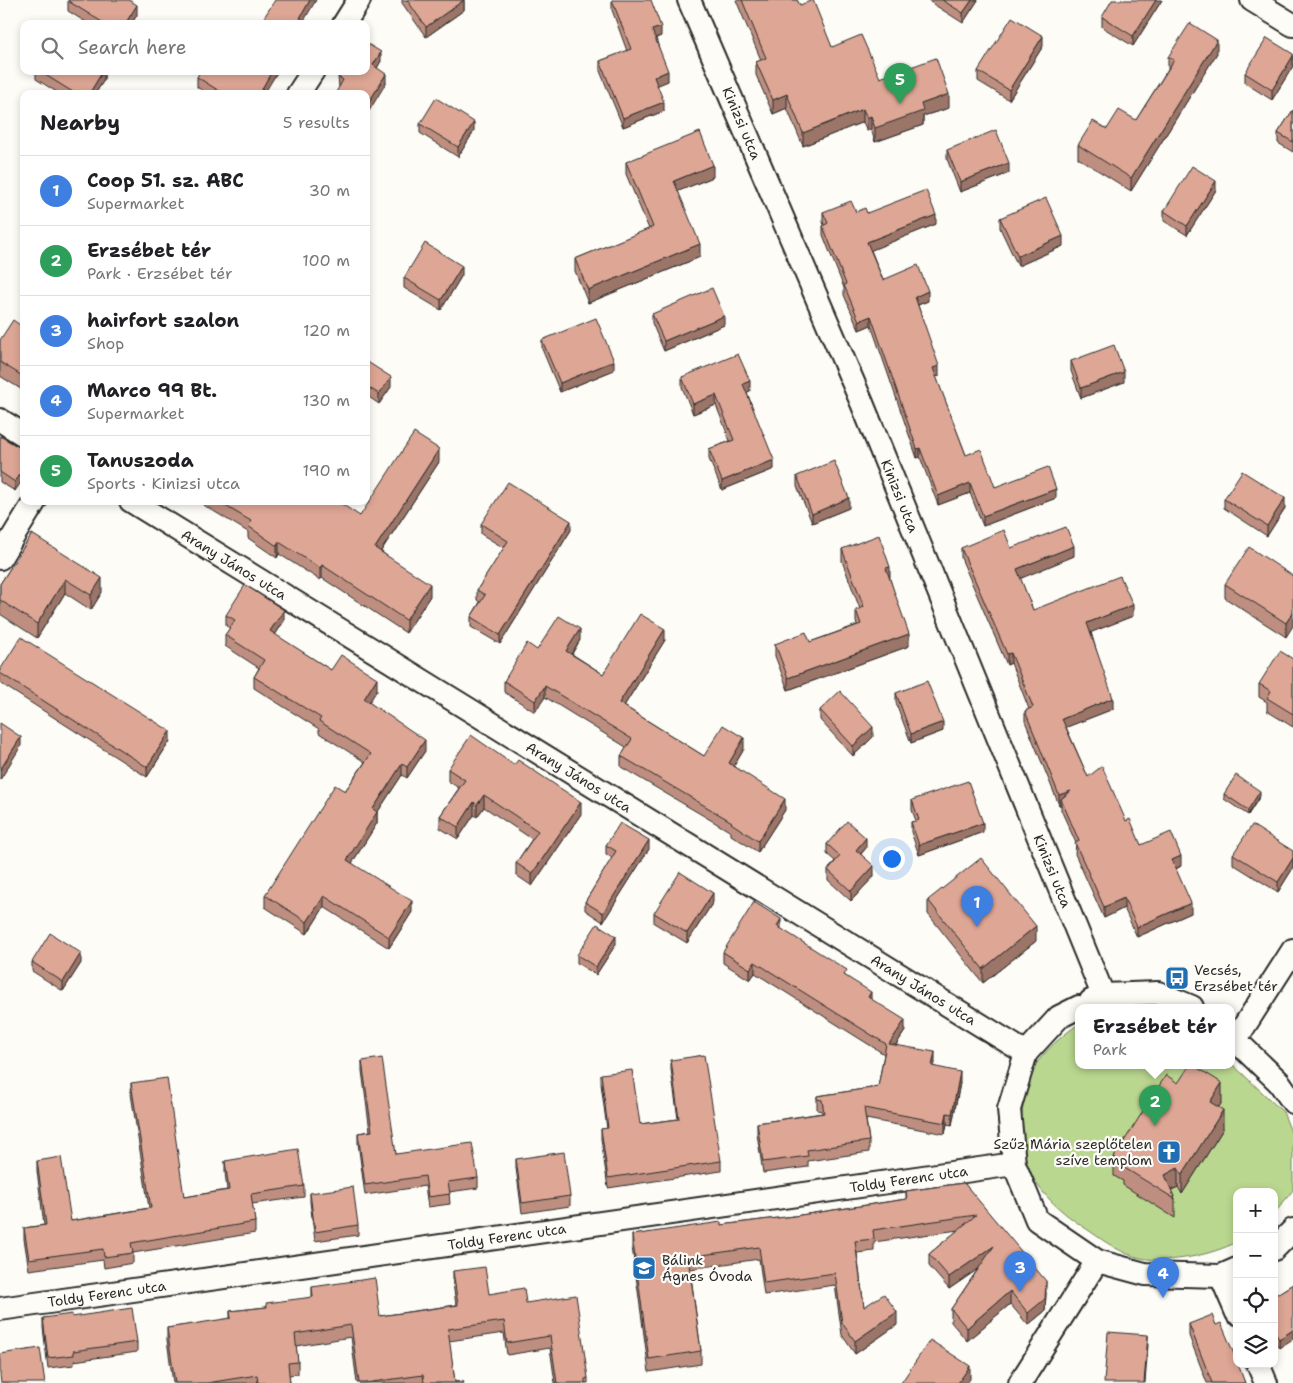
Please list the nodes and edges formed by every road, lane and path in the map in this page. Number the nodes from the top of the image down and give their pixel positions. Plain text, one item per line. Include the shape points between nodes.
1 (359, 0) edge
2 (689, 0) edge
3 (1252, 0) edge
4 (346, 20) edge
5 (1293, 25) edge
6 (310, 75) edge
7 (301, 90) edge
8 (0, 420) edge
9 (20, 432) edge
10 (33, 505) edge
11 (137, 505) edge
12 (0, 558) edge
13 (1293, 950) edge
14 (1103, 995) junction
15 (1085, 1004) edge
16 (1185, 1004) edge
17 (1075, 1009) edge
18 (1235, 1037) edge
19 (1235, 1039) edge
20 (1026, 1053) junction
21 (1293, 1102) edge
22 (1014, 1164) junction
23 (1293, 1230) edge
24 (1278, 1245) edge
25 (1097, 1261) junction
26 (1229, 1273) edge
27 (1233, 1293) edge
28 (0, 1310) edge
29 (1260, 1368) edge
30 (1020, 1383) edge
31 (1266, 1383) edge

1 - 4 street
2 - 14 street, Kinizsi utca via 862,402
3 - 5 street
6 - 7 street
8 - 9 street
10 - 12 street
11 - 20 street, Arany János utca
13 - 18 street
14 - 15 street
14 - 16 street via 1158,993
17 - 20 street via 1059,1017
19 - 21 street via 1279,1082
20 - 22 street via 1009,1109
22 - 25 street via 1037,1220
22 - 28 street, Toldy Ferenc utca
23 - 24 street
25 - 26 street via 1145,1274
25 - 30 street
26 - 27 street
29 - 31 street

